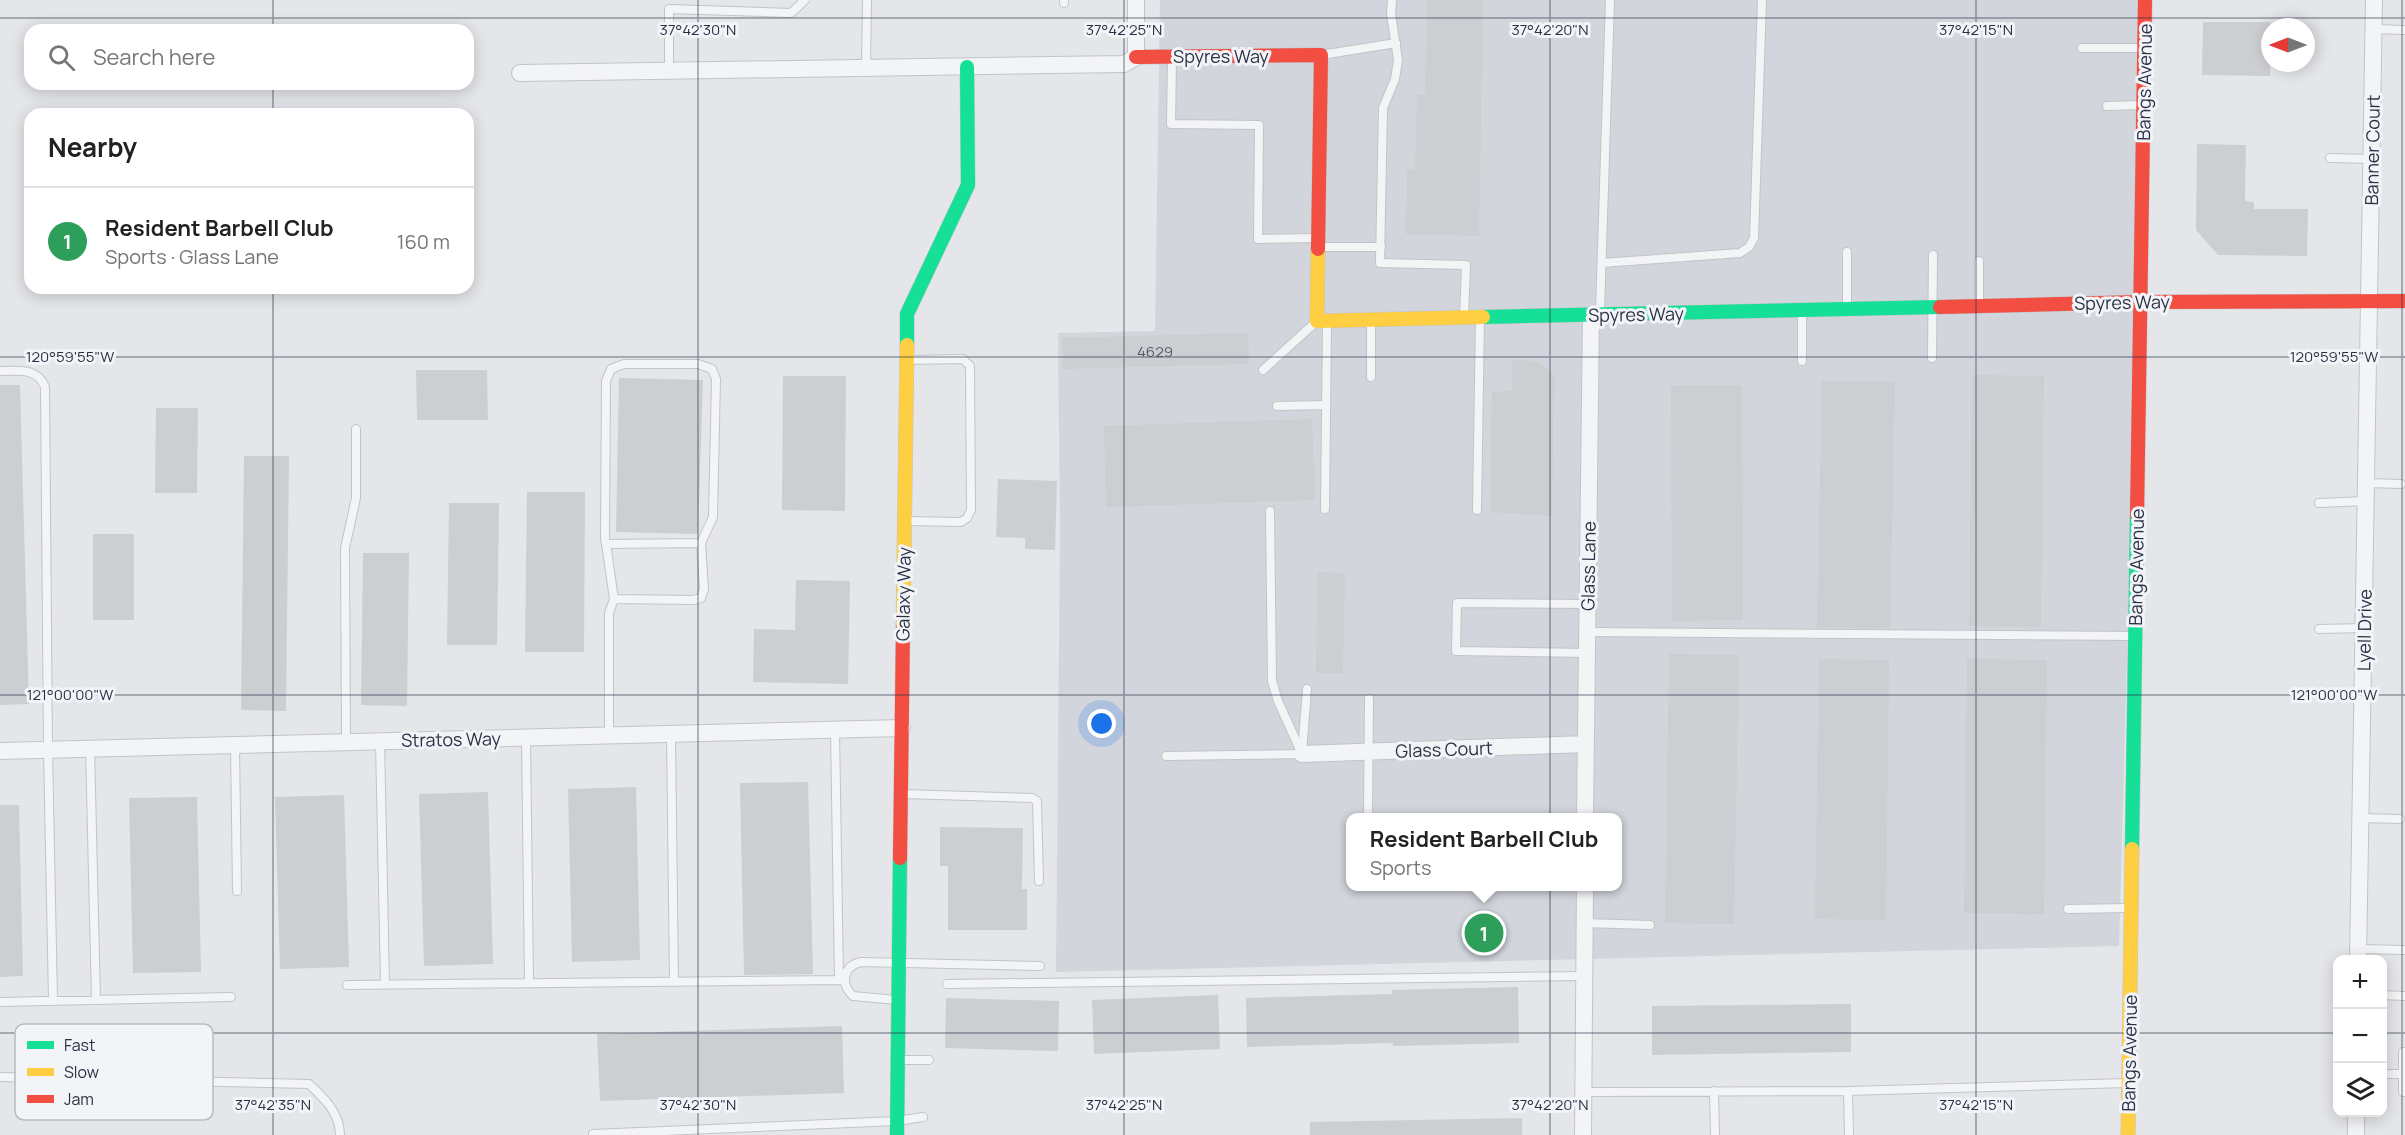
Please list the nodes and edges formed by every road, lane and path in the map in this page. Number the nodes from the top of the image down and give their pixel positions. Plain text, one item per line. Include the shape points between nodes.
1 (805, 0) edge
2 (867, 0) edge
3 (1136, 0) edge
4 (1392, 0) edge
5 (1610, 0) edge
6 (1762, 0) edge
7 (2145, 0) edge
8 (2374, 0) edge
9 (669, 4) edge
10 (2374, 29) junction
11 (2405, 30) edge
12 (1396, 43) junction
13 (2082, 48) dead end
14 (2144, 48) junction
15 (1172, 56) junction
16 (1321, 56) junction
17 (1136, 57) junction
18 (866, 67) junction
19 (967, 67) junction
20 (669, 70) junction
21 (520, 73) dead end
22 (2143, 105) junction
23 (2107, 106) dead end
24 (2330, 158) dead end
25 (2372, 159) junction
26 (1318, 243) junction
27 (1381, 247) junction
28 (1847, 252) dead end
29 (1933, 255) dead end
30 (1979, 261) dead end
31 (1602, 263) junction
32 (2369, 300) junction
33 (2405, 301) edge
34 (2140, 302) junction
35 (1979, 305) junction
36 (1933, 307) junction
37 (1847, 309) junction
38 (1802, 310) junction
39 (1595, 315) junction
40 (1464, 317) junction
41 (1480, 317) junction
42 (1371, 320) junction
43 (1322, 321) junction
44 (1932, 358) dead end
45 (906, 360) junction
46 (1802, 361) dead end
47 (1263, 370) dead end
48 (0, 371) edge
49 (1371, 377) dead end
50 (1326, 405) junction
51 (1277, 406) dead end
52 (356, 429) dead end
53 (2366, 483) junction
54 (2401, 484) dead end
55 (2366, 501) junction
56 (2319, 503) dead end
57 (1325, 509) dead end
58 (1477, 510) dead end
59 (1270, 511) dead end
60 (904, 521) junction
61 (701, 543) junction
62 (606, 544) junction
63 (614, 599) junction
64 (1587, 604) junction
65 (2364, 628) junction
66 (2319, 629) dead end
67 (1587, 632) junction
68 (2135, 636) junction
69 (1587, 653) junction
70 (1307, 689) dead end
71 (1369, 699) dead end
72 (902, 728) junction
73 (835, 730) junction
74 (671, 734) junction
75 (609, 736) junction
76 (526, 738) junction
77 (380, 741) junction
78 (346, 742) junction
79 (1586, 744) junction
80 (235, 745) junction
81 (90, 748) junction
82 (48, 749) junction
83 (0, 750) edge
84 (1368, 752) junction
85 (1302, 754) junction
86 (1166, 756) dead end
87 (901, 794) junction
88 (1368, 813) dead end
89 (1585, 813) edge
90 (2361, 818) junction
91 (2400, 819) dead end
92 (1039, 881) dead end
93 (237, 891) dead end
94 (1585, 891) edge
95 (2132, 908) junction
96 (2068, 909) dead end
97 (1584, 923) junction
98 (1650, 925) dead end
99 (2405, 950) edge
100 (2358, 954) edge
101 (899, 963) junction
102 (1040, 966) dead end
103 (1584, 976) junction
104 (842, 980) junction
105 (674, 982) junction
106 (529, 983) junction
107 (385, 984) junction
108 (947, 984) dead end
109 (347, 985) dead end
110 (2387, 995) edge
111 (2405, 996) edge
112 (231, 997) dead end
113 (96, 1000) junction
114 (53, 1001) junction
115 (899, 1001) junction
116 (0, 1002) edge
117 (2405, 1052) edge
118 (898, 1060) junction
119 (930, 1060) dead end
120 (2387, 1074) edge
121 (2403, 1074) junction
122 (0, 1077) edge
123 (15, 1077) edge
124 (213, 1081) edge
125 (2129, 1083) junction
126 (1714, 1091) junction
127 (1848, 1091) junction
128 (1584, 1092) junction
129 (2405, 1092) edge
130 (923, 1117) dead end
131 (2356, 1117) edge
132 (897, 1128) edge
133 (593, 1134) edge
134 (340, 1135) edge
135 (1583, 1135) edge
136 (1715, 1135) edge
137 (1849, 1135) edge
138 (2128, 1135) edge
139 (2356, 1135) edge

1 - 9 lane via 791,13
2 - 18 lane
3 - 17 street
4 - 12 lane
5 - 31 lane
6 - 31 lane via 1754,238 1749,247 1740,253
7 - 14 street, Bangs Avenue
8 - 10 street, Banner Court
9 - 20 lane
10 - 11 lane
10 - 25 street, Banner Court
12 - 16 lane
12 - 27 lane via 1395,79 1383,108
13 - 14 lane
14 - 22 street, Bangs Avenue
15 - 16 street, Spyres Way
15 - 17 street, Spyres Way
15 - 26 lane via 1171,124 1258,125 1258,239
16 - 26 street
17 - 19 street via 1124,64
18 - 19 street
18 - 20 street
19 - 45 street, Galaxy Way via 968,185 907,314
20 - 21 street
22 - 23 lane
22 - 34 street, Bangs Avenue
24 - 25 lane
25 - 32 street, Banner Court
26 - 27 lane
26 - 43 street
27 - 40 lane via 1380,263 1466,265
28 - 37 lane
29 - 36 lane
30 - 35 lane
31 - 39 lane
32 - 33 street, Spyres Way
32 - 34 street, Spyres Way
32 - 53 street, Lyell Drive
34 - 35 street, Spyres Way
34 - 68 street, Bangs Avenue
35 - 36 street, Spyres Way
36 - 37 street, Spyres Way
36 - 44 lane
37 - 38 street, Spyres Way
38 - 39 street, Spyres Way
38 - 46 lane
39 - 41 street, Spyres Way
39 - 64 street, Glass Lane
40 - 41 street, Spyres Way
40 - 42 street, Spyres Way
41 - 58 lane
42 - 43 street, Spyres Way
42 - 49 lane
43 - 47 lane
43 - 50 lane
45 - 60 street, Galaxy Way
45 - 60 lane via 968,362 971,510 961,522
48 - 82 lane via 30,371 38,375 45,387
50 - 51 lane
50 - 57 lane
52 - 78 lane via 356,498 345,548
53 - 54 lane
53 - 55 street, Lyell Drive
55 - 56 lane
55 - 65 street, Lyell Drive
59 - 85 lane via 1272,681
60 - 72 street, Galaxy Way
61 - 62 lane
61 - 62 lane via 713,517 716,379 712,369 698,364 624,364 611,369 606,381
61 - 63 lane via 701,597
62 - 63 lane
63 - 75 lane via 609,613
64 - 67 street, Glass Lane
64 - 69 lane via 1457,603 1456,651
65 - 66 lane
65 - 90 street, Lyell Drive
67 - 68 lane
67 - 69 street, Glass Lane
68 - 95 street, Bangs Avenue
69 - 79 street, Glass Lane
70 - 85 lane
71 - 84 lane
72 - 73 street, Stratos Way
72 - 87 street, Galaxy Way
73 - 74 street, Stratos Way
73 - 104 lane
74 - 75 street, Stratos Way
74 - 105 lane
75 - 76 street, Stratos Way
76 - 77 street, Stratos Way
76 - 106 lane
77 - 78 street, Stratos Way
77 - 107 lane
78 - 80 street, Stratos Way
79 - 84 street, Glass Court
79 - 89 street, Glass Lane
80 - 81 street, Stratos Way
80 - 93 lane
81 - 82 street, Stratos Way
81 - 113 lane
82 - 83 street, Stratos Way
82 - 114 lane
84 - 85 street, Glass Court
84 - 88 lane
85 - 86 lane
87 - 92 lane via 1037,801
87 - 101 street, Galaxy Way
90 - 91 lane
90 - 100 street, Lyell Drive
94 - 97 street
95 - 96 lane
95 - 125 street, Bangs Avenue
97 - 98 lane
97 - 103 street
99 - 100 lane
101 - 102 lane
101 - 104 lane via 855,963
101 - 115 street, Galaxy Way
103 - 108 lane
103 - 128 street
104 - 105 lane
104 - 115 lane via 859,998
105 - 106 lane
106 - 107 lane
107 - 109 lane
110 - 111 lane
112 - 113 lane
113 - 114 lane
114 - 116 lane
115 - 118 street, Galaxy Way
117 - 121 lane
118 - 119 lane
118 - 132 street, Galaxy Way
120 - 121 lane
121 - 129 lane
122 - 123 lane
124 - 134 lane via 309,1083 330,1105
125 - 127 lane
125 - 138 street, Bangs Avenue
126 - 127 lane
126 - 128 lane
126 - 136 lane
127 - 137 lane
128 - 135 street
130 - 132 lane
131 - 139 street
132 - 133 lane

